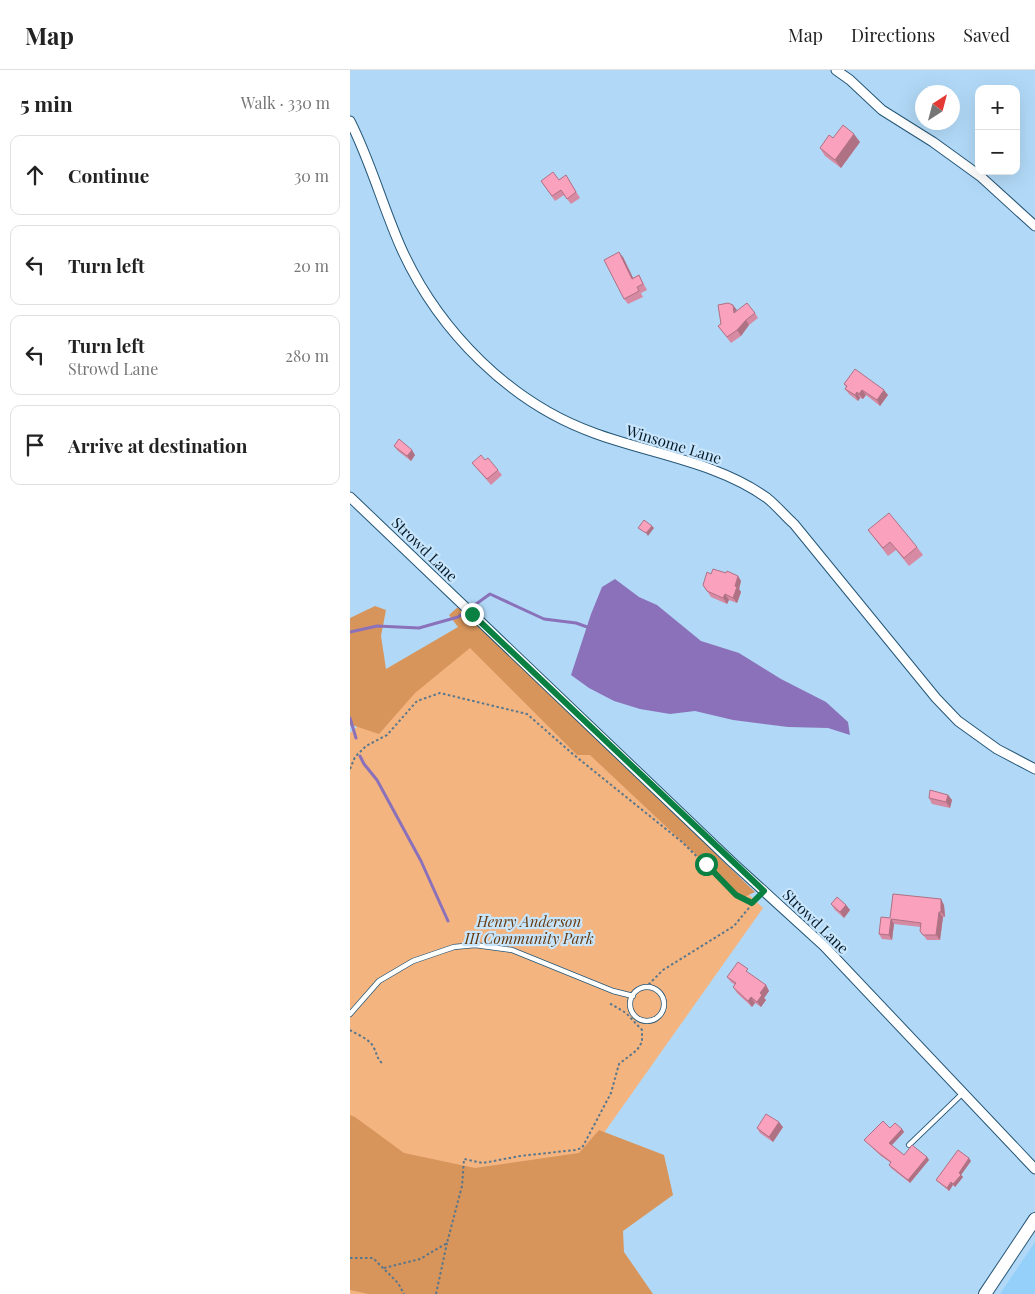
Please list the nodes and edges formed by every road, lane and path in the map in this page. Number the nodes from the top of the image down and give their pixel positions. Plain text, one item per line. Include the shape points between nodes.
1 (836, 70) edge
2 (350, 121) edge
3 (1035, 226) edge
4 (350, 497) edge
5 (350, 769) edge
6 (1035, 769) edge
7 (764, 891) junction
8 (752, 903) junction
9 (645, 988) junction
10 (632, 996) junction
11 (609, 1003) dead end
12 (350, 1014) edge
13 (350, 1030) edge
14 (382, 1063) dead end
15 (963, 1093) junction
16 (909, 1145) edge
17 (1035, 1169) edge
18 (1035, 1219) edge
19 (447, 1243) junction
20 (350, 1258) edge
21 (384, 1268) junction
22 (404, 1294) edge
23 (436, 1294) edge
24 (985, 1294) edge

1 - 3 street via 882,110 980,176
2 - 6 street, Winsome Lane via 403,251 423,290 449,326 491,370 554,416 594,433 724,474 767,498 794,524 936,698 958,720 998,749
4 - 7 street, Strowd Lane
5 - 8 path via 355,757 366,746 388,735 417,701 440,693 527,714 682,842 736,895
7 - 8 path
7 - 15 street, Strowd Lane via 824,946
8 - 9 path via 734,926 663,970
9 - 10 lane
9 - 10 lane via 656,990 663,998 663,1010 655,1019 644,1021 637,1017 631,1008
10 - 12 lane via 512,950 475,945 454,947 413,961 380,981
11 - 19 path via 626,1013 642,1030 642,1042 619,1064 611,1093 582,1148 483,1162 464,1159 462,1186
13 - 14 path via 370,1042
15 - 16 lane
15 - 17 street, Strowd Lane
18 - 24 street
19 - 21 path via 420,1259
19 - 23 path
20 - 21 path via 373,1258
21 - 22 path

